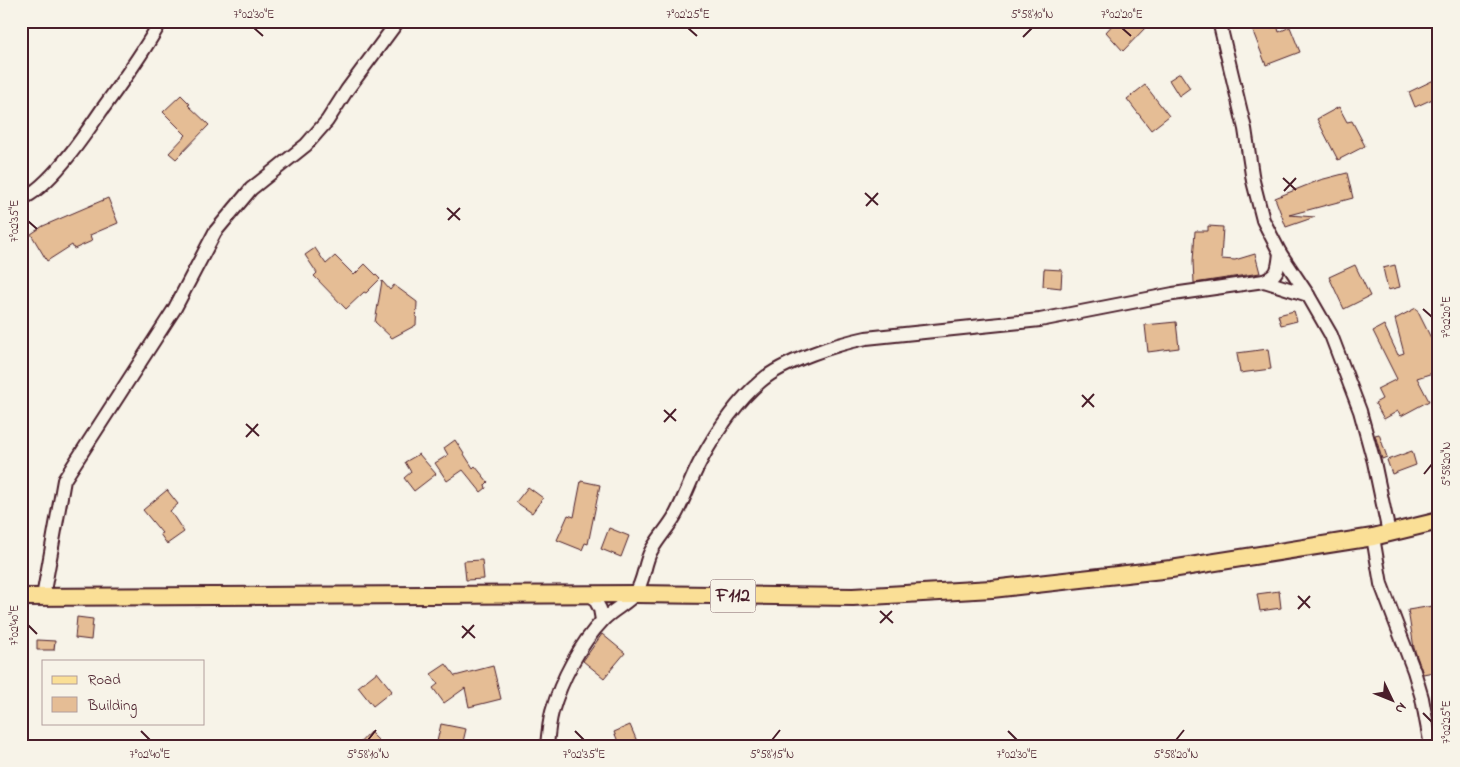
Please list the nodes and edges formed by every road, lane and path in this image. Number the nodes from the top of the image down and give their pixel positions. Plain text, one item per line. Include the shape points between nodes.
1 (161, 21) edge
2 (398, 21) edge
3 (1219, 21) edge
4 (21, 199) edge
5 (1280, 252) junction
6 (1264, 281) junction
7 (1308, 295) junction
8 (1439, 521) edge
9 (1389, 533) junction
10 (1373, 537) junction
11 (635, 594) junction
12 (593, 596) junction
13 (21, 597) edge
14 (43, 597) junction
15 (602, 620) junction
16 (547, 746) edge
17 (1431, 746) edge

1 - 4 street via 76,147 34,191
2 - 14 street via 327,121 306,145 251,190 215,232 175,308 64,480
3 - 5 street via 1263,220
5 - 6 street via 1278,270
5 - 7 street
6 - 7 street
6 - 11 street via 1172,294 1040,320 866,338 782,368 762,380 727,417 700,462 675,515 650,552
7 - 9 street via 1331,335 1360,411
8 - 9 main road, F112
9 - 10 main road, F112
10 - 11 main road, F112 via 1171,569 992,589 852,597
10 - 17 street via 1381,584 1414,671
11 - 12 main road, F112
11 - 15 street
12 - 14 main road, F112
12 - 15 street
13 - 14 main road, F112
15 - 16 street via 582,646 564,680 552,712

